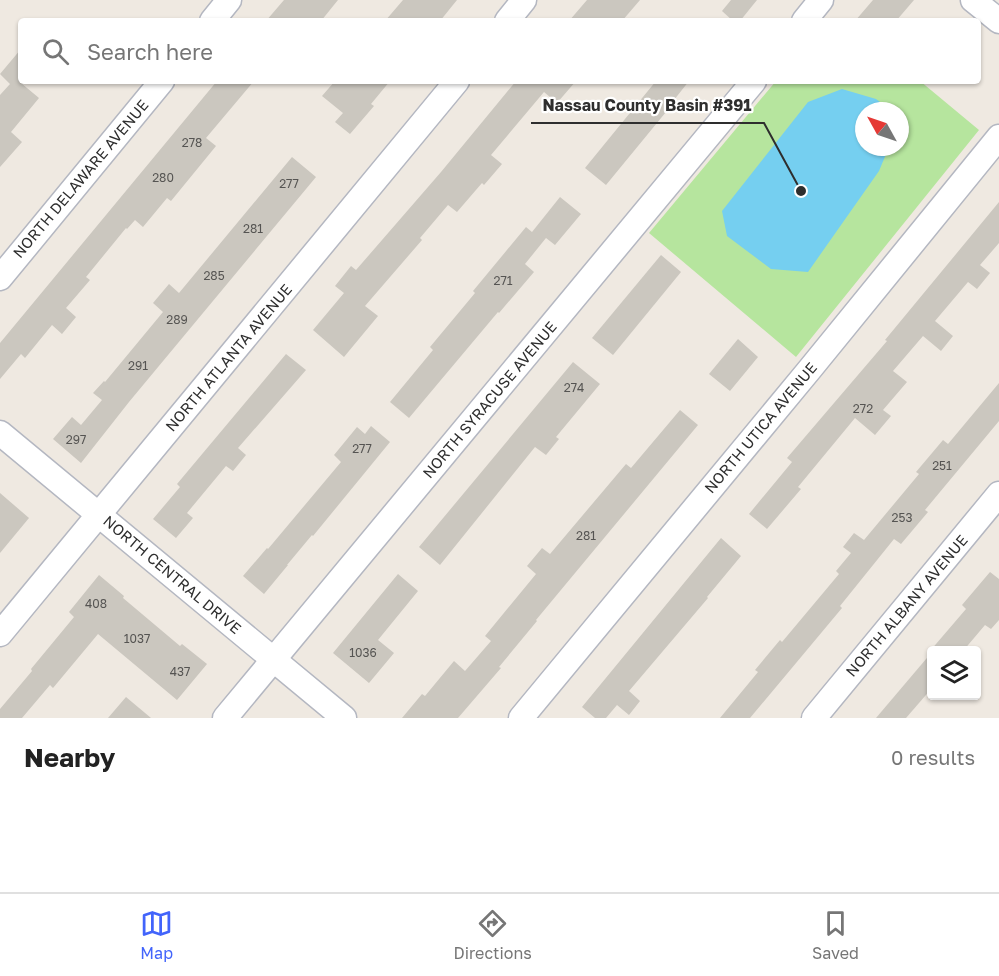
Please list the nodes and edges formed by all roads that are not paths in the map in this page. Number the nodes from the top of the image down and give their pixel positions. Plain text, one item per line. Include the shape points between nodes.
1 (229, 0) edge
2 (524, 0) edge
3 (821, 0) edge
4 (973, 0) edge
5 (214, 18) edge
6 (509, 18) edge
7 (806, 18) edge
8 (999, 21) edge
9 (160, 84) edge
10 (455, 84) edge
11 (752, 84) edge
12 (999, 137) edge
13 (0, 278) edge
14 (0, 433) edge
15 (999, 494) edge
16 (99, 515) junction
17 (0, 634) edge
18 (274, 660) junction
19 (225, 718) edge
20 (344, 718) edge
21 (521, 718) edge
22 (814, 718) edge

1 - 5 street
2 - 6 street
3 - 7 street
4 - 8 street
9 - 13 street, NORTH DELAWARE AVENUE
10 - 16 street, NORTH ATLANTA AVENUE
11 - 18 street, NORTH SYRACUSE AVENUE
12 - 21 street, NORTH UTICA AVENUE
14 - 16 street, NORTH CENTRAL DRIVE
15 - 22 street, NORTH ALBANY AVENUE
16 - 17 street, NORTH ATLANTA AVENUE
16 - 18 street, NORTH CENTRAL DRIVE
18 - 19 street, NORTH SYRACUSE AVENUE
18 - 20 street, NORTH CENTRAL DRIVE

